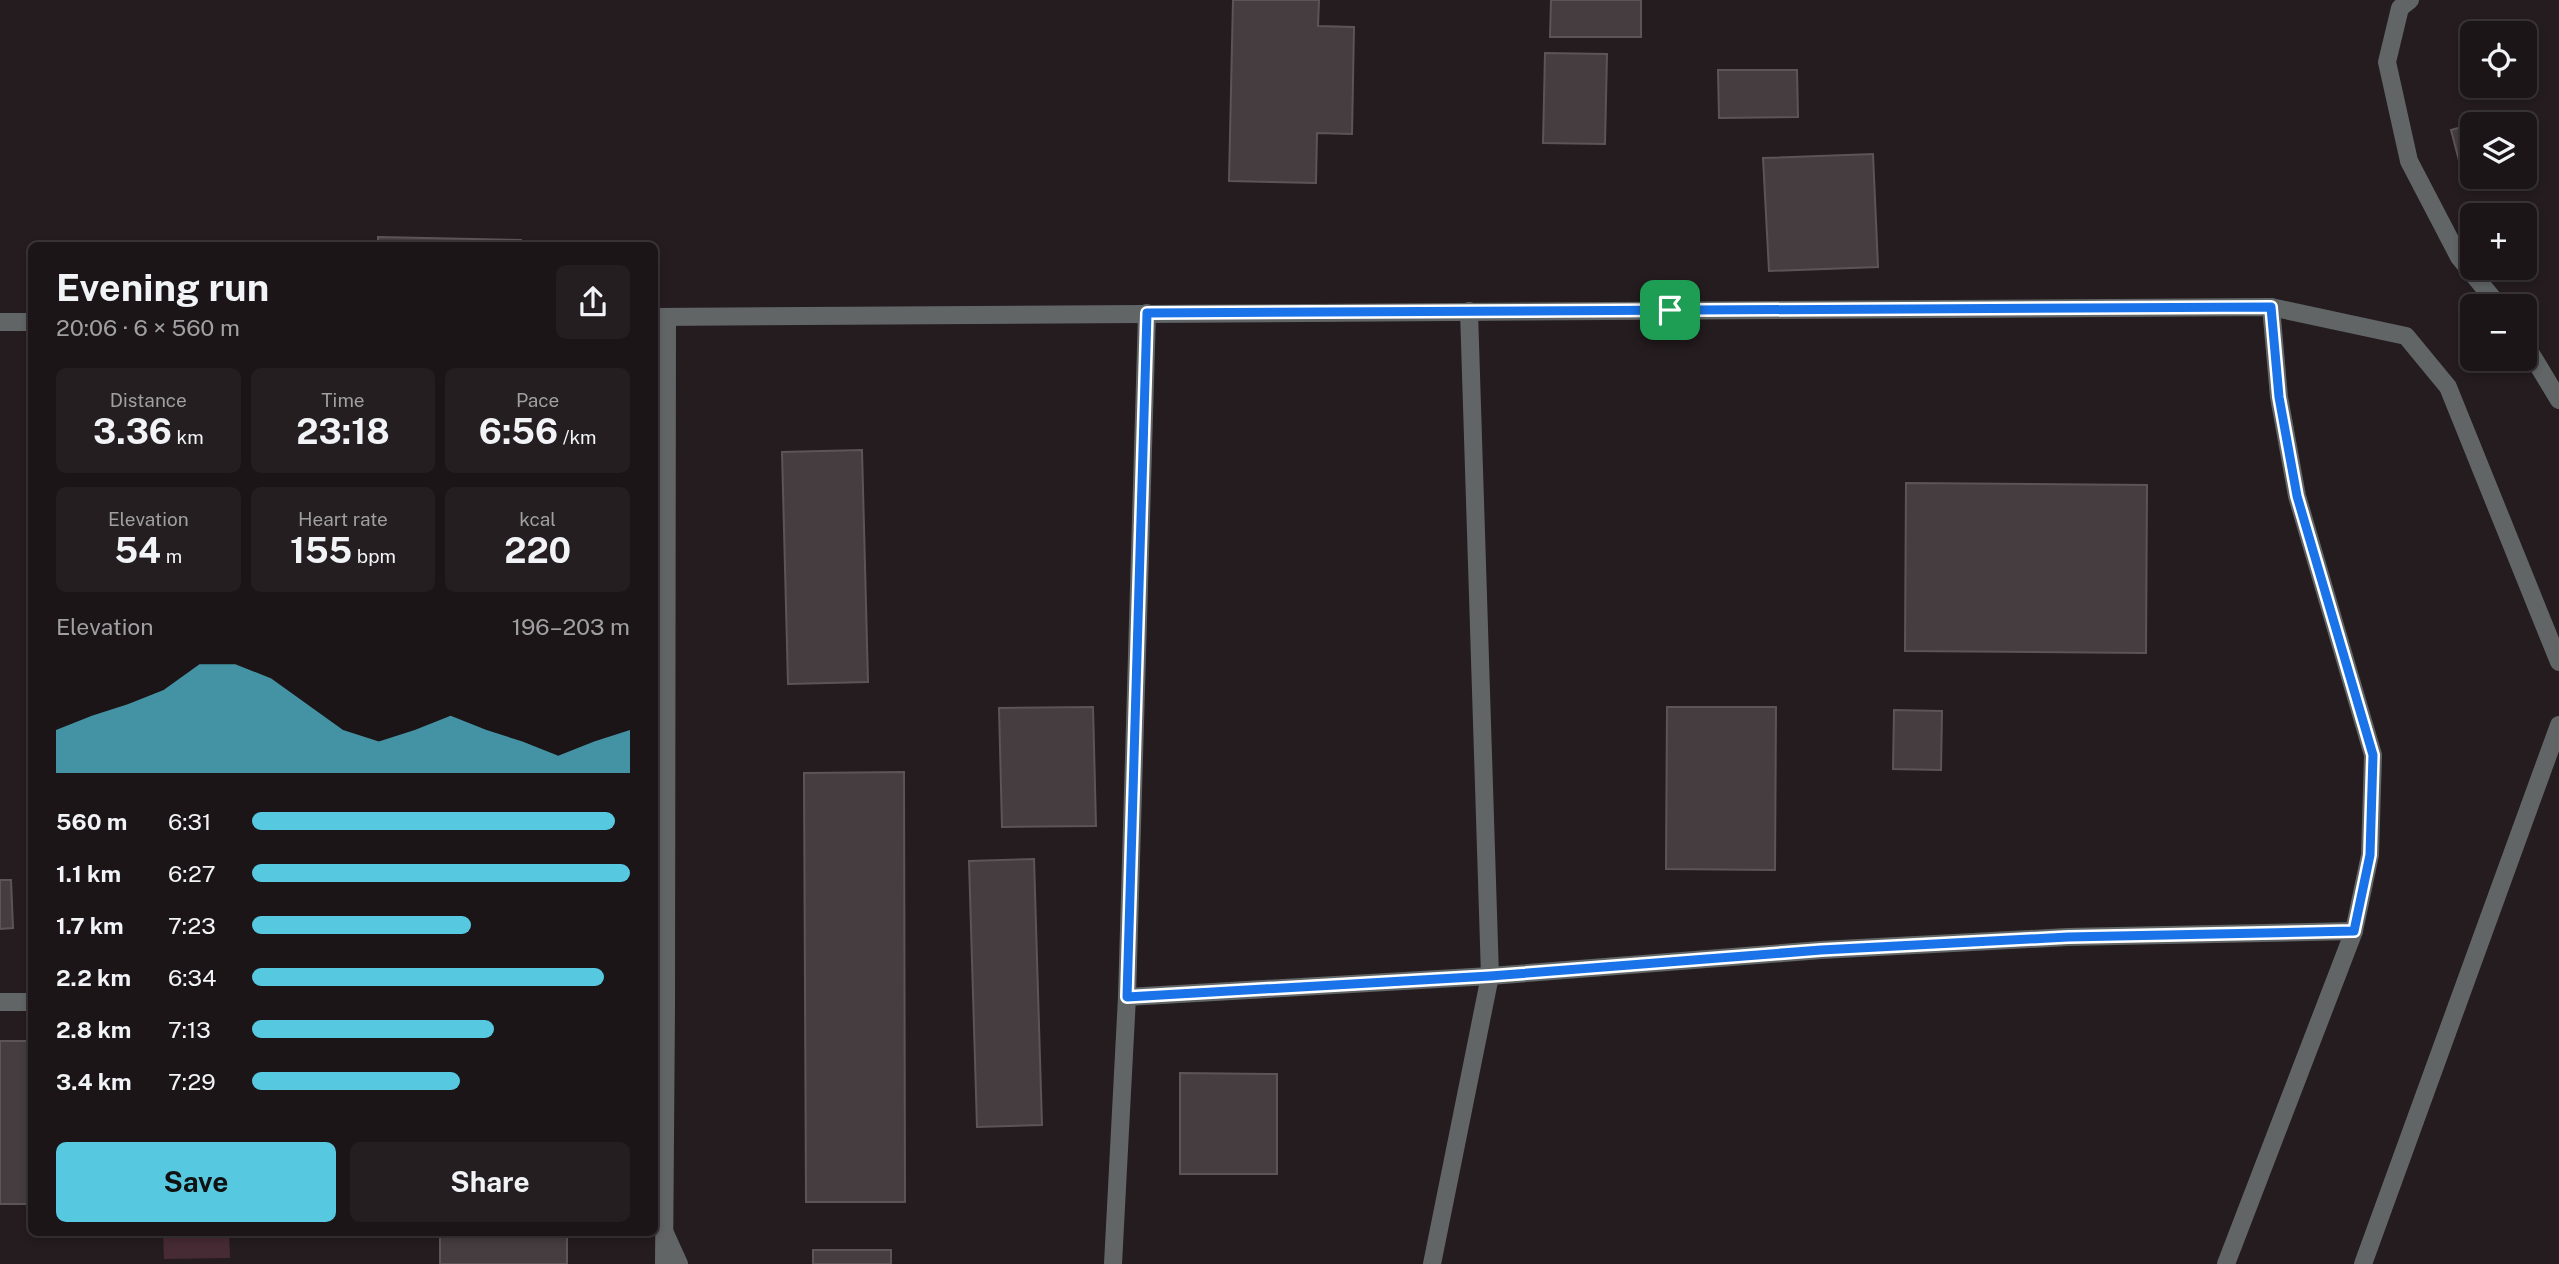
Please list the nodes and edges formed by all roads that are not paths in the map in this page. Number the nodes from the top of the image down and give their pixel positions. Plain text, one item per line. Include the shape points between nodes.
1 (2410, 0) edge
2 (2489, 294) edge
3 (2271, 307) junction
4 (1469, 311) junction
5 (1147, 313) junction
6 (661, 317) edge
7 (0, 322) edge
8 (28, 322) edge
9 (2537, 364) edge
10 (2559, 400) edge
11 (660, 404) edge
12 (2559, 662) edge
13 (2559, 725) edge
14 (2354, 931) junction
15 (1490, 976) junction
16 (1127, 997) junction
17 (0, 1002) edge
18 (28, 1002) edge
19 (661, 1008) edge
20 (664, 1231) junction
21 (664, 1264) edge
22 (680, 1264) edge
23 (1113, 1264) edge
24 (1432, 1264) edge
25 (2226, 1264) edge
26 (2363, 1264) edge

1 - 2 street via 2400,8 2387,62 2409,161 2459,257
3 - 4 street
3 - 12 street via 2406,336 2440,377 2448,387
3 - 14 street via 2279,397 2297,496 2373,755 2370,855
4 - 5 street
4 - 15 street
5 - 6 street
5 - 16 street
6 - 11 street
7 - 8 street
9 - 10 street
11 - 19 street
13 - 26 street
14 - 15 street via 2054,938 1821,950
14 - 25 street
15 - 16 street
15 - 24 street
16 - 23 street
17 - 18 street
19 - 20 street
20 - 21 street
20 - 22 street

